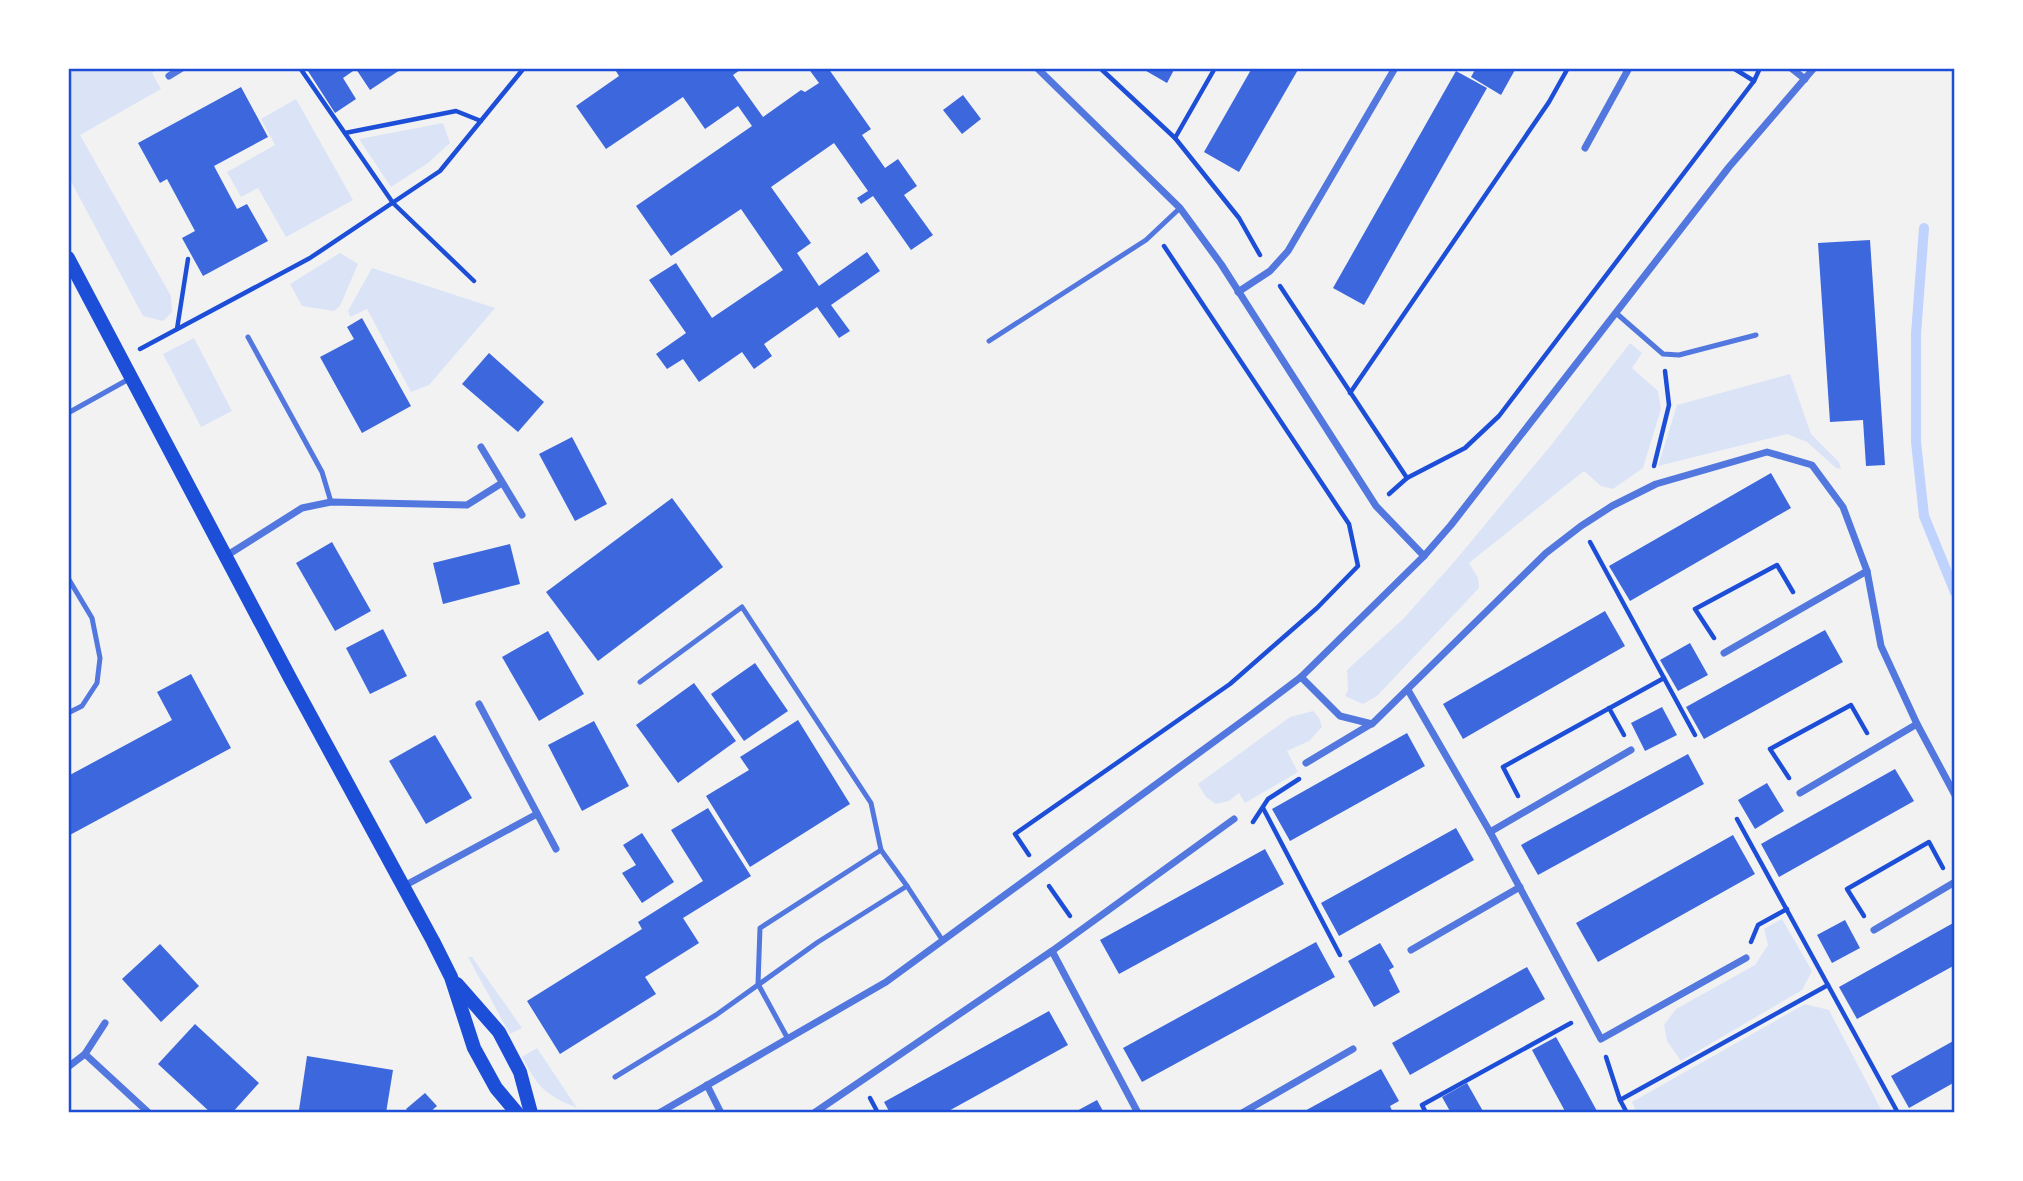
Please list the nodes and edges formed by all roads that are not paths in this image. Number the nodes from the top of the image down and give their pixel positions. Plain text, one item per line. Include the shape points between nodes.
1 (182, 68) edge
2 (1038, 68) edge
3 (1395, 68) edge
4 (1629, 68) edge
5 (1791, 68) edge
6 (1814, 68) edge
7 (169, 76) dead end
8 (1805, 79) junction
9 (1585, 148) dead end
10 (1180, 208) junction
11 (68, 258) edge
12 (1238, 292) junction
13 (1616, 313) junction
14 (1756, 335) dead end
15 (248, 337) dead end
16 (989, 341) dead end
17 (132, 378) junction
18 (68, 413) edge
19 (481, 447) dead end
20 (502, 483) junction
21 (331, 502) junction
22 (522, 515) dead end
23 (226, 556) junction
24 (1424, 556) junction
25 (1867, 571) junction
26 (68, 578) edge
27 (1724, 653) road end
28 (1301, 677) junction
29 (640, 682) dead end
30 (1408, 690) junction
31 (479, 704) dead end
32 (68, 713) edge
33 (1917, 723) junction
34 (1372, 724) junction
35 (1631, 750) road end
36 (1306, 762) road end
37 (1800, 793) road end
38 (1955, 795) edge
39 (537, 814) junction
40 (1234, 818) road end
41 (1490, 832) junction
42 (556, 849) dead end
43 (881, 850) junction
44 (1953, 883) edge
45 (404, 886) junction
46 (907, 886) junction
47 (1520, 887) junction
48 (1874, 930) road end
49 (943, 941) junction
50 (1411, 950) dead end
51 (1052, 951) junction
52 (1746, 958) road end
53 (451, 977) junction
54 (758, 984) junction
55 (105, 1024) dead end
56 (788, 1039) junction
57 (1353, 1049) dead end
58 (85, 1054) junction
59 (68, 1067) edge
60 (615, 1077) dead end
61 (707, 1085) junction
62 (149, 1113) edge
63 (517, 1113) edge
64 (531, 1113) edge
65 (659, 1113) edge
66 (721, 1113) edge
67 (814, 1113) edge
68 (1138, 1113) edge
69 (1242, 1113) edge

1 - 7 street
2 - 10 street
3 - 12 street via 1289,251 1270,271
4 - 9 street
5 - 8 street
6 - 8 street
8 - 13 street via 1729,167
10 - 12 street
10 - 16 lane via 1146,240
11 - 17 main road
12 - 24 street via 1376,506
13 - 14 lane via 1663,354 1679,355
13 - 24 street
15 - 21 lane via 322,472
17 - 18 lane
17 - 23 main road
19 - 20 street
20 - 21 street via 467,505
20 - 22 street
21 - 23 street via 302,508
23 - 45 main road
24 - 28 street
25 - 27 street
25 - 30 street via 1843,508 1812,465 1767,452 1656,484 1581,526 1546,553
25 - 33 street via 1881,646
26 - 32 lane via 92,618 100,658 97,683 82,706
28 - 34 street via 1340,716
28 - 49 street
29 - 43 lane via 742,607 871,803
30 - 34 street
30 - 41 street
31 - 39 street
33 - 37 street
33 - 38 street
34 - 36 street
35 - 41 street
39 - 42 street
39 - 45 street
40 - 51 street
41 - 47 street
43 - 46 lane
43 - 54 lane via 760,928
44 - 48 street
45 - 53 main road
46 - 49 lane
46 - 54 lane
47 - 50 street
47 - 52 street via 1601,1039
49 - 56 street via 886,982
51 - 67 street
51 - 68 street
53 - 63 main road via 474,1048 496,1088
53 - 64 main road via 499,1032 520,1072
54 - 56 lane
54 - 60 lane
55 - 58 street
56 - 61 street
57 - 69 street
58 - 59 street
58 - 62 street
61 - 65 street
61 - 66 street

